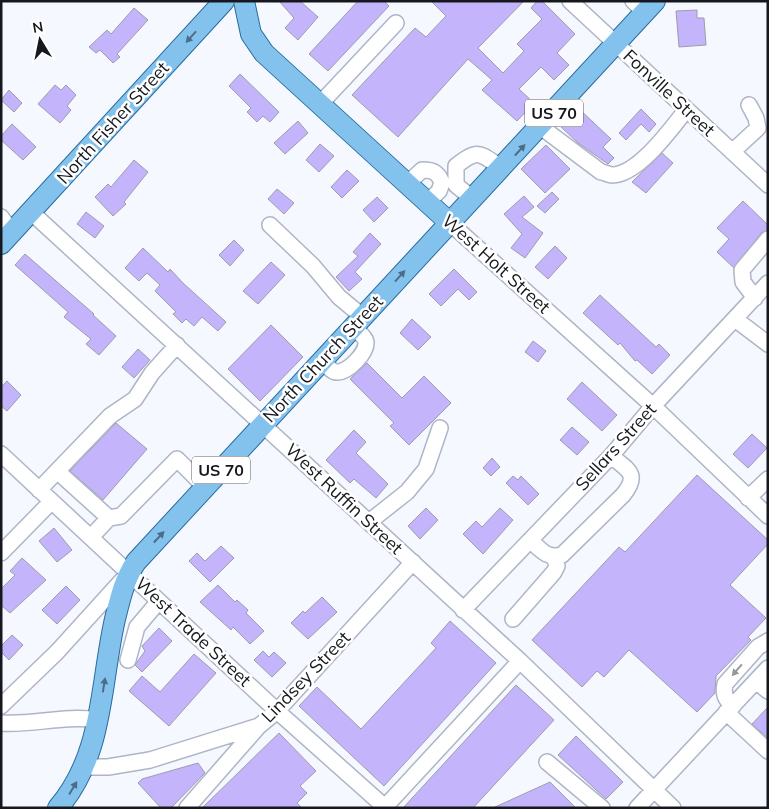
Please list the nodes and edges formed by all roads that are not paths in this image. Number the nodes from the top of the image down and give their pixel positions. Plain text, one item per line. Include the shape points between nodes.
1 (224, 1) edge
2 (244, 1) edge
3 (570, 1) edge
4 (644, 5) edge
5 (396, 23) dead end
6 (616, 46) junction
7 (320, 104) junction
8 (749, 105) dead end
9 (686, 110) junction
10 (541, 126) junction
11 (732, 152) junction
12 (456, 166) junction
13 (502, 168) junction
14 (438, 174) junction
15 (407, 184) junction
16 (768, 185) edge
17 (473, 199) junction
18 (427, 203) junction
19 (31, 212) junction
20 (450, 223) junction
21 (270, 225) dead end
22 (5, 231) edge
23 (768, 239) edge
24 (768, 283) edge
25 (755, 298) junction
26 (736, 319) junction
27 (358, 322) junction
28 (768, 344) edge
29 (177, 345) junction
30 (653, 406) junction
31 (263, 424) junction
32 (440, 428) dead end
33 (1, 454) edge
34 (611, 456) junction
35 (57, 471) junction
36 (768, 480) edge
37 (205, 487) junction
38 (39, 490) junction
39 (748, 498) junction
40 (51, 502) junction
41 (768, 516) edge
42 (108, 518) junction
43 (369, 522) junction
44 (91, 537) junction
45 (530, 540) junction
46 (1, 553) edge
47 (554, 557) junction
48 (413, 562) junction
49 (129, 572) junction
50 (159, 601) junction
51 (463, 610) junction
52 (513, 619) dead end
53 (768, 641) edge
54 (128, 660) dead end
55 (520, 661) junction
56 (768, 668) edge
57 (756, 681) junction
58 (768, 691) edge
59 (1, 706) edge
60 (729, 709) junction
61 (277, 711) junction
62 (98, 720) junction
63 (1, 723) edge
64 (259, 726) junction
65 (768, 751) edge
66 (547, 762) dead end
67 (85, 767) junction
68 (655, 789) junction
69 (385, 807) edge
70 (58, 808) edge
71 (187, 808) edge
72 (602, 808) edge
73 (637, 808) edge
74 (673, 808) edge

1 -> 19 main road, North Fisher Street
2 - 7 main road, West Holt Street via 249,25 264,53
3 - 6 street, Fonville Street
4 - 6 main road, North Church Street / US 70
5 - 7 street
6 - 9 street, Fonville Street
6 - 10 main road, North Church Street / US 70
7 - 15 main road, West Holt Street
8 - 11 street via 758,128
9 - 10 street via 648,154 632,168 612,175 601,172
9 - 11 street, Fonville Street
13 -> 10 main road, North Church Street / US 70
11 - 16 street, Fonville Street
12 - 13 street via 470,154 480,154
12 - 14 street
12 - 17 street via 456,185
13 - 17 main road, North Church Street / US 70
14 - 15 street via 422,170
14 - 18 street via 442,183 439,191
15 - 18 main road, West Holt Street
17 - 20 main road, North Church Street / US 70
18 - 20 main road, West Holt Street
19 - 22 main road, North Fisher Street
19 - 29 street, West Ruffin Street
27 -> 20 main road, North Church Street / US 70
20 - 30 street, West Holt Street
21 - 27 street via 313,266
23 - 25 street via 742,270 744,282
24 - 25 street, Sellars Street
25 - 26 street, Sellars Street
26 - 28 street
26 - 30 street, Sellars Street
27 - 31 main road, North Church Street / US 70
29 - 31 street, West Ruffin Street
29 - 35 street via 152,373 135,399 110,416
30 - 34 street, Sellars Street
30 - 39 street, West Holt Street
31 - 37 main road, North Church Street / US 70
31 - 43 street, West Ruffin Street
32 - 43 street via 426,469 407,492
33 - 38 street, West Trade Street
34 - 45 street, Sellars Street
34 - 47 street via 628,470 633,478 631,485 562,555
35 - 38 street
35 - 42 street
36 - 39 street
37 - 42 street via 178,459 121,516
49 -> 37 main road, North Church Street / US 70
38 - 40 street, West Trade Street
39 - 41 street, West Holt Street
40 - 44 street, West Trade Street
40 - 46 street
42 - 44 street
43 - 48 street, West Ruffin Street
44 - 49 street, West Trade Street
45 - 47 street via 546,555
45 - 51 street, Sellars Street
47 - 52 street via 557,566 554,572
48 - 51 street, West Ruffin Street
48 - 61 street, Lindsey Street
49 - 50 street, West Trade Street
49 - 59 street via 90,618
62 -> 49 main road, North Church Street / US 70 via 112,630
50 - 54 street via 137,627
50 - 61 street, West Trade Street
51 - 55 street, West Ruffin Street
53 -> 60 street via 758,647 725,684 723,691
55 - 68 street, West Ruffin Street
55 - 69 street
56 - 57 street
57 - 58 street
57 - 60 street
60 - 65 street
60 - 68 street
61 - 64 street, Lindsey Street
61 - 69 street, West Trade Street
62 - 63 street via 69,717 31,723
62 - 67 main road, North Church Street / US 70
64 - 67 street, Lindsey Street via 132,764
64 - 71 street
66 - 72 street
70 -> 67 main road, US 70
68 - 73 street
68 - 74 street, West Ruffin Street

